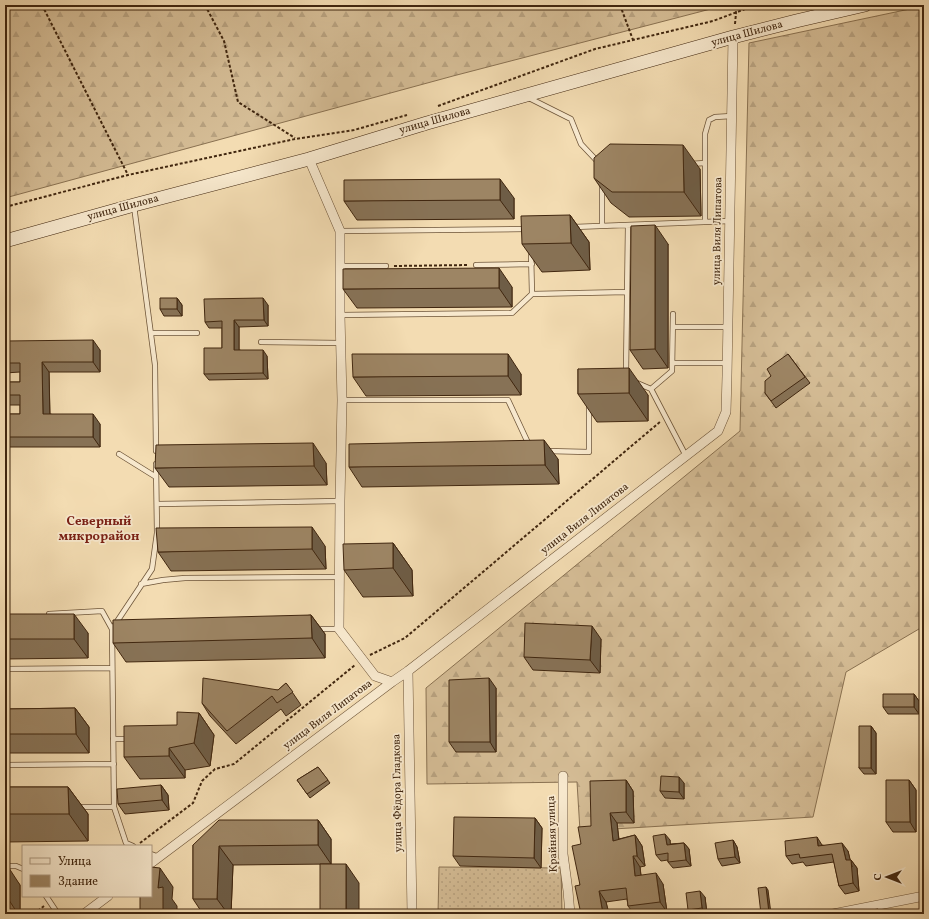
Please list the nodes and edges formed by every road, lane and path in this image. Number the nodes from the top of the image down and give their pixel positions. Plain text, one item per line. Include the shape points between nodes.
1 (42, 5) edge
2 (205, 5) edge
3 (620, 5) edge
4 (735, 5) edge
5 (756, 5) edge
6 (865, 5) edge
7 (736, 13) junction
8 (733, 37) junction
9 (633, 40) junction
10 (526, 96) junction
11 (433, 108) dead end
12 (412, 114) dead end
13 (732, 116) junction
14 (295, 139) junction
15 (309, 158) junction
16 (704, 163) junction
17 (681, 164) edge
18 (602, 166) edge
19 (128, 175) junction
20 (602, 181) edge
21 (134, 205) junction
22 (5, 207) edge
23 (730, 221) junction
24 (705, 222) junction
25 (628, 224) junction
26 (602, 226) junction
27 (570, 227) edge
28 (531, 229) edge
29 (340, 231) junction
30 (5, 241) edge
31 (531, 243) edge
32 (532, 264) junction
33 (476, 265) joint
34 (340, 266) junction
35 (386, 266) joint
36 (627, 292) junction
37 (532, 294) junction
38 (673, 314) dead end
39 (340, 315) junction
40 (672, 327) junction
41 (728, 327) junction
42 (151, 333) junction
43 (197, 333) dead end
44 (261, 342) dead end
45 (341, 343) junction
46 (672, 363) junction
47 (728, 363) junction
48 (626, 378) edge
49 (632, 381) dead end
50 (651, 390) junction
51 (342, 400) junction
52 (589, 401) edge
53 (666, 417) junction
54 (531, 450) edge
55 (538, 450) edge
56 (119, 454) dead end
57 (686, 456) junction
58 (156, 476) junction
59 (340, 501) junction
60 (157, 504) junction
61 (340, 577) junction
62 (141, 584) junction
63 (42, 615) edge
64 (112, 629) junction
65 (120, 629) edge
66 (308, 629) edge
67 (339, 629) junction
68 (362, 659) junction
69 (112, 668) junction
70 (5, 669) edge
71 (408, 671) junction
72 (392, 682) junction
73 (136, 738) edge
74 (113, 739) junction
75 (114, 764) junction
76 (5, 765) edge
77 (563, 776) dead end
78 (114, 807) junction
79 (75, 808) dead end
80 (131, 845) edge
81 (137, 845) edge
82 (155, 856) edge
83 (5, 866) edge
84 (22, 869) edge
85 (924, 896) edge
86 (47, 897) edge
87 (107, 897) edge
88 (58, 914) edge
89 (84, 914) edge
90 (412, 914) edge
91 (570, 914) edge
92 (833, 914) edge

1 - 19 path
2 - 14 path via 224,42 238,102
3 - 9 path
4 - 7 path
5 - 7 path
6 - 8 main road, улица Шилова
7 - 8 path
7 - 9 path
8 - 10 main road, улица Шилова
8 - 13 street, улица Виля Липатова
9 - 11 path via 595,49
10 - 15 main road, улица Шилова
10 - 18 lane via 571,118 581,144
12 - 14 path via 354,130
13 - 16 lane via 709,120 705,134
13 - 23 street, улица Виля Липатова
14 - 19 path
15 - 21 main road, улица Шилова
15 - 29 street
16 - 17 lane
16 - 24 lane
19 - 22 path
20 - 26 lane
21 - 30 main road, улица Шилова
21 - 42 lane
23 - 24 lane
23 - 41 street, улица Виля Липатова
24 - 25 lane
25 - 26 lane
25 - 36 lane
26 - 27 lane
28 - 29 lane
29 - 34 street
31 - 32 lane
32 - 33 lane
32 - 37 lane
33 - 35 path
34 - 35 lane
34 - 39 street
36 - 37 lane
36 - 48 lane
37 - 39 lane via 512,313
38 - 40 lane
39 - 45 street
40 - 41 lane
40 - 46 lane
41 - 47 street, улица Виля Липатова
42 - 43 lane
42 - 58 lane via 155,365
44 - 45 lane
45 - 51 street
46 - 47 lane
46 - 50 lane via 672,371
47 - 57 street, улица Виля Липатова via 726,412 718,431
49 - 50 lane
50 - 53 lane
51 - 54 lane via 508,400
51 - 59 street via 345,456
52 - 55 lane via 589,452
53 - 57 lane
53 - 68 path via 404,638
56 - 58 lane
57 - 71 street, улица Виля Липатова
58 - 60 lane
59 - 60 lane
59 - 61 street
60 - 62 lane via 157,533 152,569
61 - 62 lane via 185,578
61 - 67 street
62 - 64 lane
63 - 64 lane via 102,611
64 - 65 lane
64 - 69 lane
66 - 67 lane
67 - 68 street
68 - 72 street via 375,676
68 - 81 path via 234,764 215,769 202,780 194,803
69 - 70 lane
69 - 74 lane
71 - 72 street, улица Виля Липатова
71 - 90 street, улица Фёдора Гладкова
72 - 82 street, улица Виля Липатова
73 - 74 lane
74 - 75 lane
75 - 76 lane
75 - 78 lane
77 - 91 street, Крайняя улица via 563,854
78 - 79 lane
78 - 80 lane via 126,843
83 - 84 lane
85 - 92 street
86 - 88 lane
87 - 89 street

